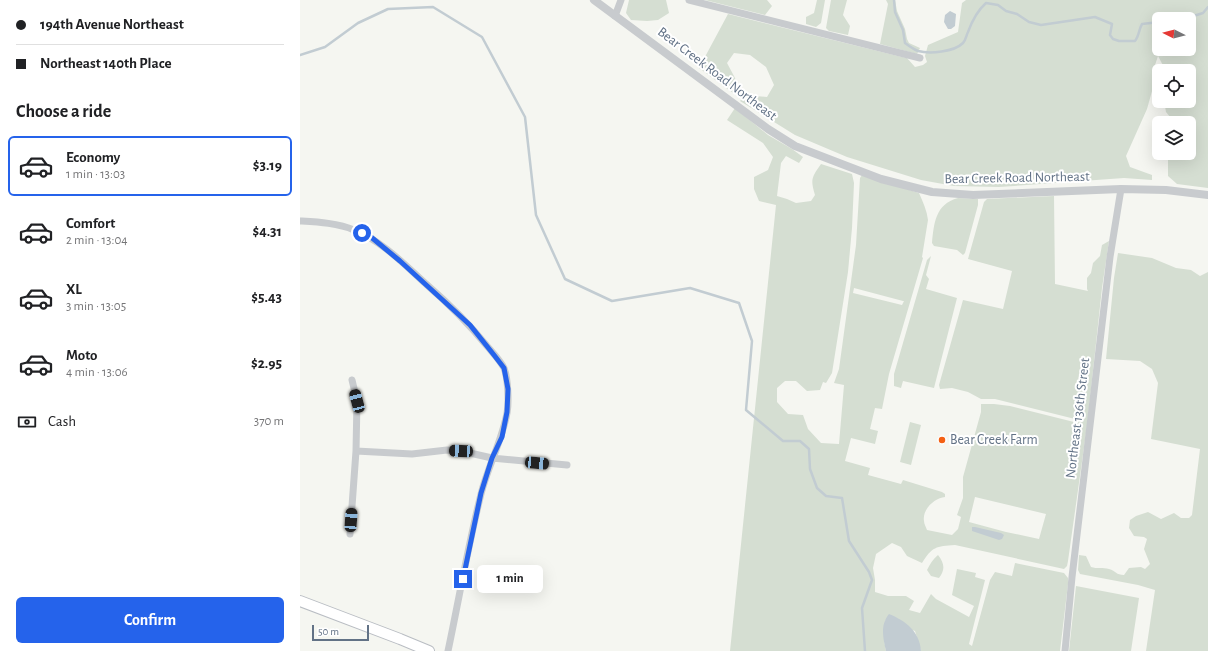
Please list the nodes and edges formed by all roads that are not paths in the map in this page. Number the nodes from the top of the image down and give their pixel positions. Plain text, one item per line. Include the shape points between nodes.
1 (594, 0) edge
2 (621, 0) edge
3 (688, 0) edge
4 (615, 16) junction
5 (920, 58) dead end
6 (1121, 189) junction
7 (1208, 195) edge
8 (300, 221) edge
9 (352, 380) dead end
10 (356, 451) junction
11 (492, 458) junction
12 (567, 465) dead end
13 (350, 534) dead end
14 (300, 601) edge
15 (429, 651) edge
16 (448, 651) edge
17 (1065, 651) edge

1 - 4 street, Bear Creek Road Northeast
2 - 4 street
3 - 5 street
4 - 6 street, Bear Creek Road Northeast via 768,130 802,149 881,179 932,192 953,194
6 - 7 street, Bear Creek Road Northeast via 1166,190
6 - 17 street, Northeast 136th Street via 1110,257
8 - 11 street via 352,229 371,237 470,325 504,368 508,389 502,437
9 - 10 street via 357,401
10 - 11 street via 412,454 447,450
10 - 13 street
11 - 12 street
11 - 16 street via 481,493
14 - 15 main road

